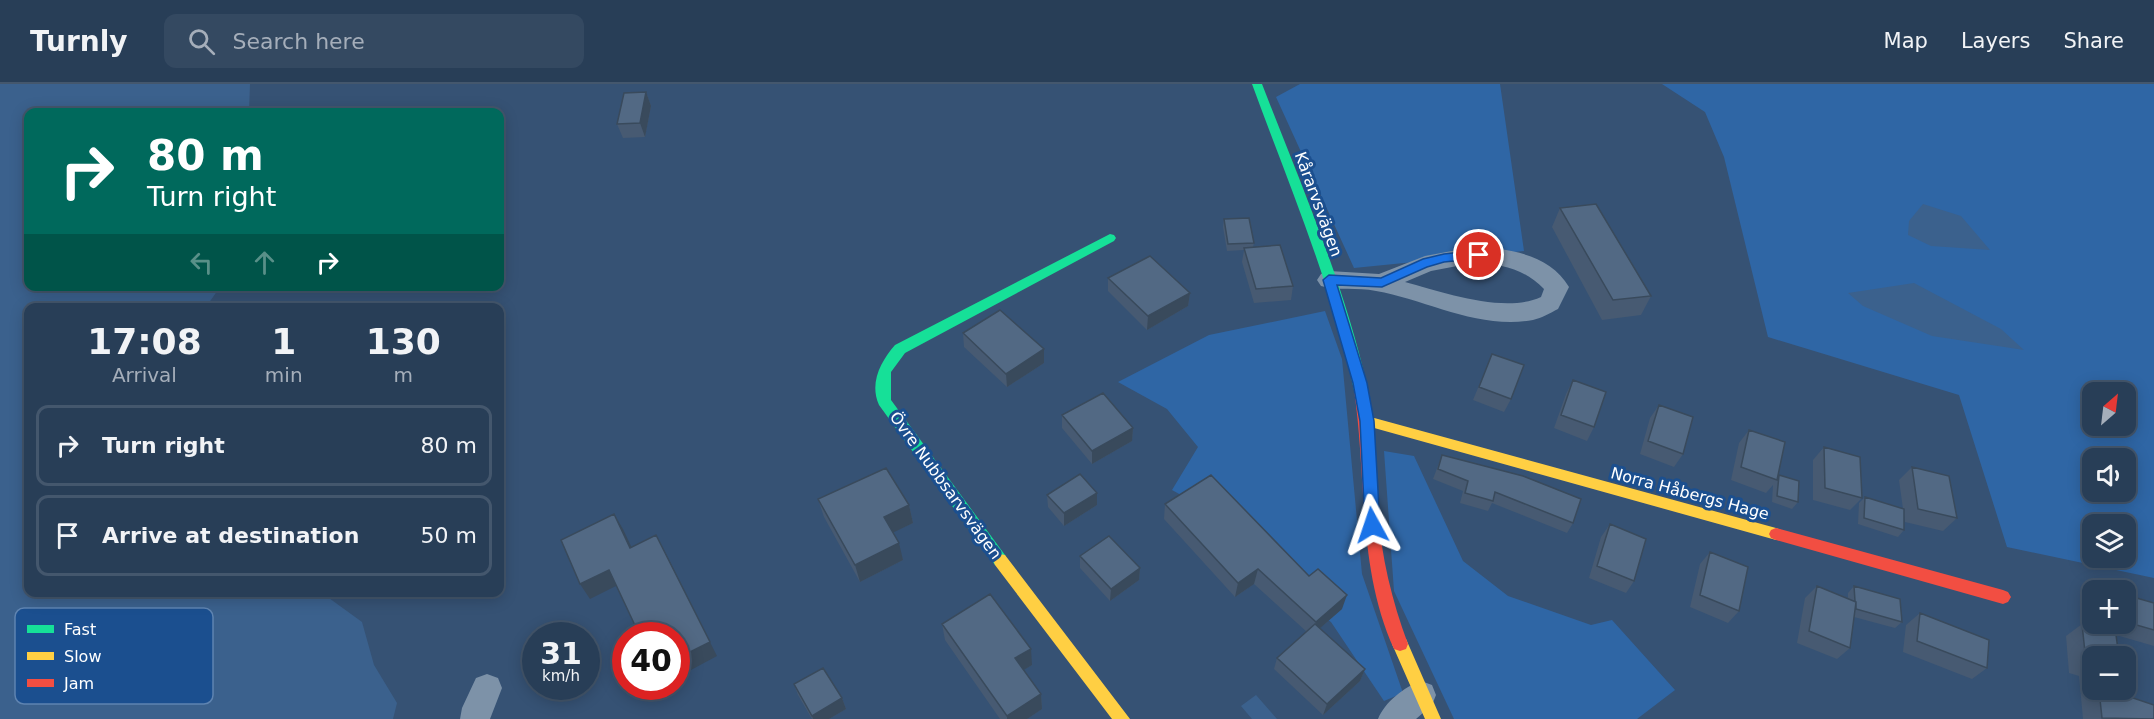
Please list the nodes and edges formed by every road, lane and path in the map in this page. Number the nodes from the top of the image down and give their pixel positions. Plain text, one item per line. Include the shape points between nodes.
1 (1257, 84) edge
2 (1110, 238) dead end
3 (1329, 280) junction
4 (1382, 283) junction
5 (1367, 421) junction
6 (2003, 597) dead end
7 (487, 688) dead end
8 (1427, 707) edge
9 (475, 719) edge
10 (1122, 719) edge
11 (1393, 719) edge

1 - 3 street, Kårarvsvägen
2 - 10 street, Övre Nubbsarvsvägen via 900,349 887,361 881,386 884,401
3 - 4 street
3 - 5 street, Kårarvsvägen via 1360,383
4 - 4 street via 1423,264 1479,255 1532,266 1548,275 1557,287 1557,295 1551,303 1536,309 1503,312 1466,308
5 - 6 street, Norra Håbergs Hage
5 - 8 street, Kårarvsvägen via 1374,547 1399,646
7 - 9 street
8 - 11 street

